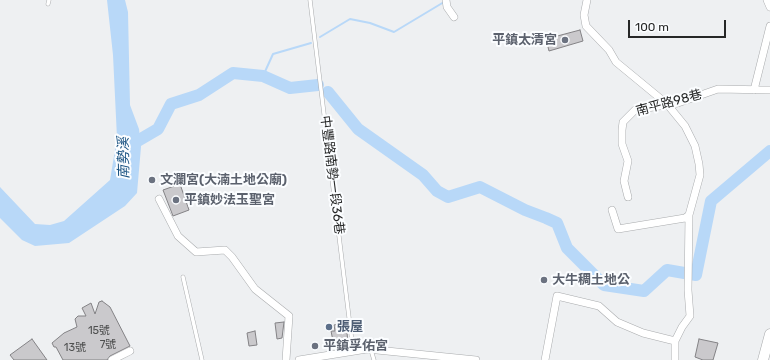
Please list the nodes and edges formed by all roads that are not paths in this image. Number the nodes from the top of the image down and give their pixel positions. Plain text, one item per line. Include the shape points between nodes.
1 (310, 0) edge
2 (587, 0) edge
3 (767, 0) edge
4 (446, 2) edge
5 (770, 7) edge
6 (454, 17) dead end
7 (770, 26) edge
8 (754, 90) junction
9 (770, 90) edge
10 (667, 104) junction
11 (628, 197) dead end
12 (159, 199) dead end
13 (612, 210) dead end
14 (689, 215) junction
15 (183, 277) dead end
16 (770, 334) edge
17 (675, 341) junction
18 (130, 350) dead end
19 (353, 350) junction
20 (371, 350) junction
21 (112, 360) edge
22 (202, 360) edge
23 (286, 360) edge
24 (299, 360) edge
25 (374, 360) edge
26 (472, 360) edge
27 (476, 360) edge
28 (545, 360) edge
29 (675, 360) edge
30 (763, 360) edge

1 - 19 lane, 中豐路南勢一段36巷
2 - 10 street via 584,14 586,26 609,50 616,62
3 - 5 street
4 - 6 street
7 - 8 street
8 - 9 street, 南平路98巷
8 - 10 street, 南平路98巷 via 710,90 702,96
10 - 11 street, 南平路98巷 via 635,110 624,122 622,144 628,161 624,181
10 - 14 street via 685,126 695,146 699,164 700,175
12 - 23 street via 178,236 196,252 225,250 255,289 289,316
13 - 14 street via 618,229 685,218
14 - 17 street via 690,316
15 - 22 lane
16 - 30 street
17 - 28 street via 643,333 617,322 599,306 557,296
17 - 29 street
18 - 21 street
19 - 20 street
19 - 24 street
20 - 25 lane
20 - 26 street
26 - 27 street

